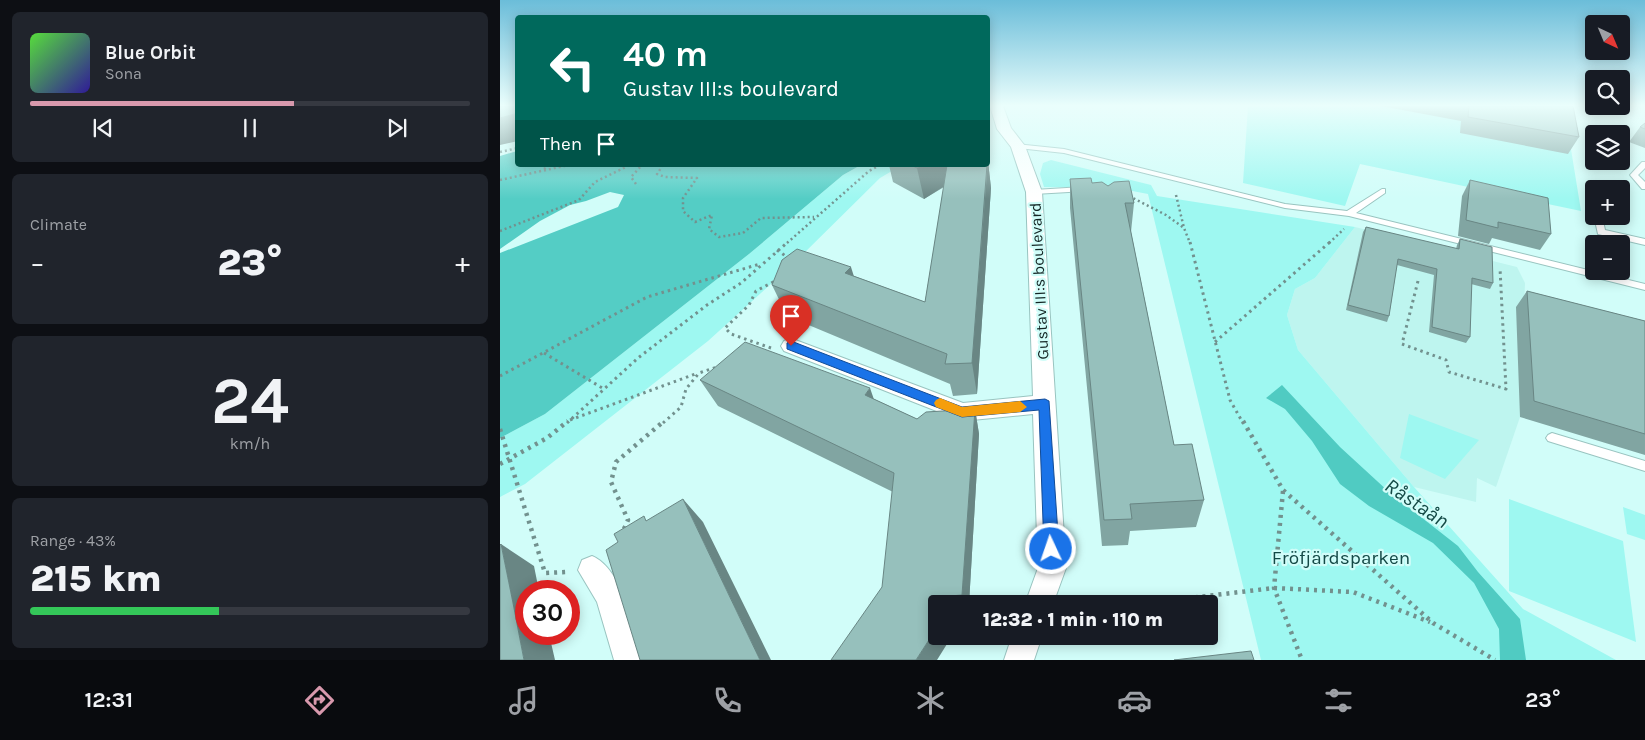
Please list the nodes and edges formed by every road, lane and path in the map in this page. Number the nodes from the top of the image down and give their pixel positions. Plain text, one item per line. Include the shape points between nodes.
1 (1010, 137) edge
2 (1018, 146) junction
3 (515, 149) edge
4 (500, 152) edge
5 (1645, 164) edge
6 (547, 167) edge
7 (560, 167) edge
8 (624, 167) edge
9 (640, 167) edge
10 (662, 167) edge
11 (870, 167) edge
12 (876, 167) edge
13 (542, 171) junction
14 (869, 171) junction
15 (1166, 176) junction
16 (500, 180) edge
17 (636, 184) dead end
18 (1645, 187) edge
19 (1102, 189) joint
20 (1382, 191) dead end
21 (1034, 192) junction
22 (1354, 215) junction
23 (815, 217) junction
24 (1600, 225) edge
25 (1184, 228) junction
26 (500, 231) edge
27 (1645, 242) edge
28 (777, 250) junction
29 (1495, 250) junction
30 (761, 264) junction
31 (794, 264) edge
32 (778, 280) edge
33 (1418, 281) dead end
34 (1645, 287) edge
35 (1215, 342) junction
36 (791, 346) joint
37 (769, 348) junction
38 (762, 350) edge
39 (544, 353) junction
40 (724, 364) edge
41 (699, 373) junction
42 (500, 376) edge
43 (604, 389) junction
44 (1045, 404) junction
45 (568, 421) junction
46 (500, 429) edge
47 (1552, 438) dead end
48 (511, 459) junction
49 (500, 464) edge
50 (1645, 466) edge
51 (1283, 490) junction
52 (620, 538) edge
53 (592, 570) dead end
54 (545, 573) dead end
55 (1274, 588) junction
56 (1042, 595) edge
57 (1215, 595) edge
58 (1433, 623) junction
59 (1025, 645) edge
60 (629, 660) edge
61 (1019, 660) edge
62 (1302, 660) edge
63 (1495, 660) edge

1 - 2 street, Gustav III:s boulevard
2 - 15 lane via 1064,151
2 - 21 street, Gustav III:s boulevard
3 - 4 path
5 - 18 lane via 1634,175
6 - 13 path
7 - 13 path
8 - 26 path via 608,173 583,192 579,200
9 - 17 path via 631,177
10 - 23 path via 657,174 665,177 697,178 683,198 683,210 695,222 712,215 709,229 719,237 743,232 760,218
11 - 14 path
12 - 14 path
13 - 16 path
14 - 23 path
15 - 22 lane via 1285,206
15 - 25 path via 1176,196
19 - 21 lane
19 - 25 path via 1124,193
20 - 22 lane
21 - 44 street, Gustav III:s boulevard
22 - 29 lane
22 - 35 path via 1286,282
23 - 28 path
24 - 27 lane via 1601,232
25 - 35 path via 1191,244
28 - 30 path
28 - 31 path
29 - 33 path via 1500,266 1506,388 1449,372 1446,360 1402,344
29 - 34 lane
30 - 39 path via 647,297
30 - 43 path via 638,358
32 - 37 path via 756,291 748,305 725,328 731,334
35 - 51 path via 1230,400
36 - 37 path
36 - 44 street via 962,412
37 - 38 path
39 - 42 path
39 - 43 path
40 - 41 path
41 - 45 path
41 - 52 path via 686,389 681,407 616,462 611,482 628,520
43 - 45 path
44 - 56 street, Gustav III:s boulevard via 1052,568
45 - 48 path
46 - 48 path
47 - 50 lane
48 - 49 path
48 - 54 path
51 - 55 path
51 - 58 path
53 - 60 street via 609,595
55 - 57 path
55 - 58 path via 1353,592
55 - 62 path
58 - 63 path
59 - 61 street

